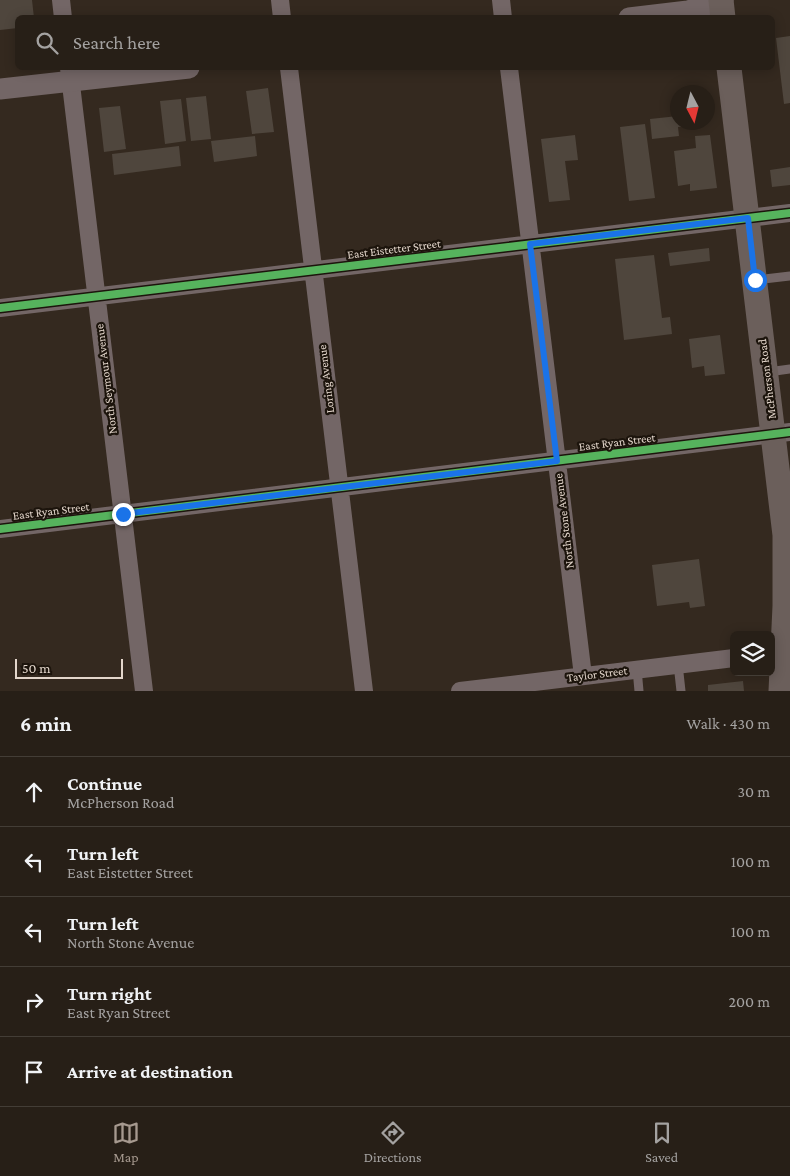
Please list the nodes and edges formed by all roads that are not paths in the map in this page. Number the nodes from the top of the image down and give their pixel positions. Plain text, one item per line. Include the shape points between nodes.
1 (61, 0) edge
2 (280, 0) edge
3 (500, 0) edge
4 (722, 0) edge
5 (63, 15) edge
6 (282, 15) edge
7 (502, 15) edge
8 (654, 15) edge
9 (723, 15) edge
10 (149, 70) edge
11 (288, 70) edge
12 (509, 70) edge
13 (730, 70) edge
14 (70, 74) edge
15 (0, 89) edge
16 (790, 213) edge
17 (748, 218) junction
18 (530, 244) junction
19 (313, 270) junction
20 (790, 276) edge
21 (755, 280) junction
22 (96, 296) junction
23 (0, 308) edge
24 (790, 369) edge
25 (766, 372) junction
26 (782, 433) edge
27 (557, 461) junction
28 (340, 487) junction
29 (123, 514) junction
30 (0, 529) edge
31 (788, 535) edge
32 (781, 652) edge
33 (730, 658) edge
34 (678, 664) junction
35 (637, 669) junction
36 (583, 676) junction
37 (144, 691) edge
38 (364, 691) edge
39 (460, 691) edge
40 (639, 691) edge
41 (681, 691) edge
42 (781, 691) edge

1 - 5 street
2 - 6 street
3 - 7 street
4 - 8 street via 688,11
4 - 9 main road
10 - 14 street
11 - 19 street, Loring Avenue
12 - 18 street, North Stone Avenue
13 - 17 main road, McPherson Road
14 - 15 street
14 - 22 street, North Seymour Avenue
16 - 17 street, East Eistetter Street
17 - 18 street, East Eistetter Street
17 - 21 main road, McPherson Road
18 - 19 street, East Eistetter Street
18 - 27 street, North Stone Avenue
19 - 22 street, East Eistetter Street
19 - 28 street, Loring Avenue
20 - 21 lane
21 - 25 main road, McPherson Road
22 - 23 street, East Eistetter Street
22 - 29 street, North Seymour Avenue
24 - 25 lane
25 - 26 main road, McPherson Road
26 - 27 street, East Ryan Street
26 - 31 main road, McPherson Road
27 - 28 street, East Ryan Street
27 - 36 street, North Stone Avenue
28 - 29 street, East Ryan Street
28 - 38 street, Loring Avenue
29 - 30 street, East Ryan Street
29 - 37 street, North Seymour Avenue
31 - 32 main road, McPherson Road
32 - 42 main road, McPherson Road
33 - 34 street, Taylor Street
34 - 35 street, Taylor Street
34 - 41 lane
35 - 36 street, Taylor Street
35 - 40 lane
36 - 39 street, Taylor Street

